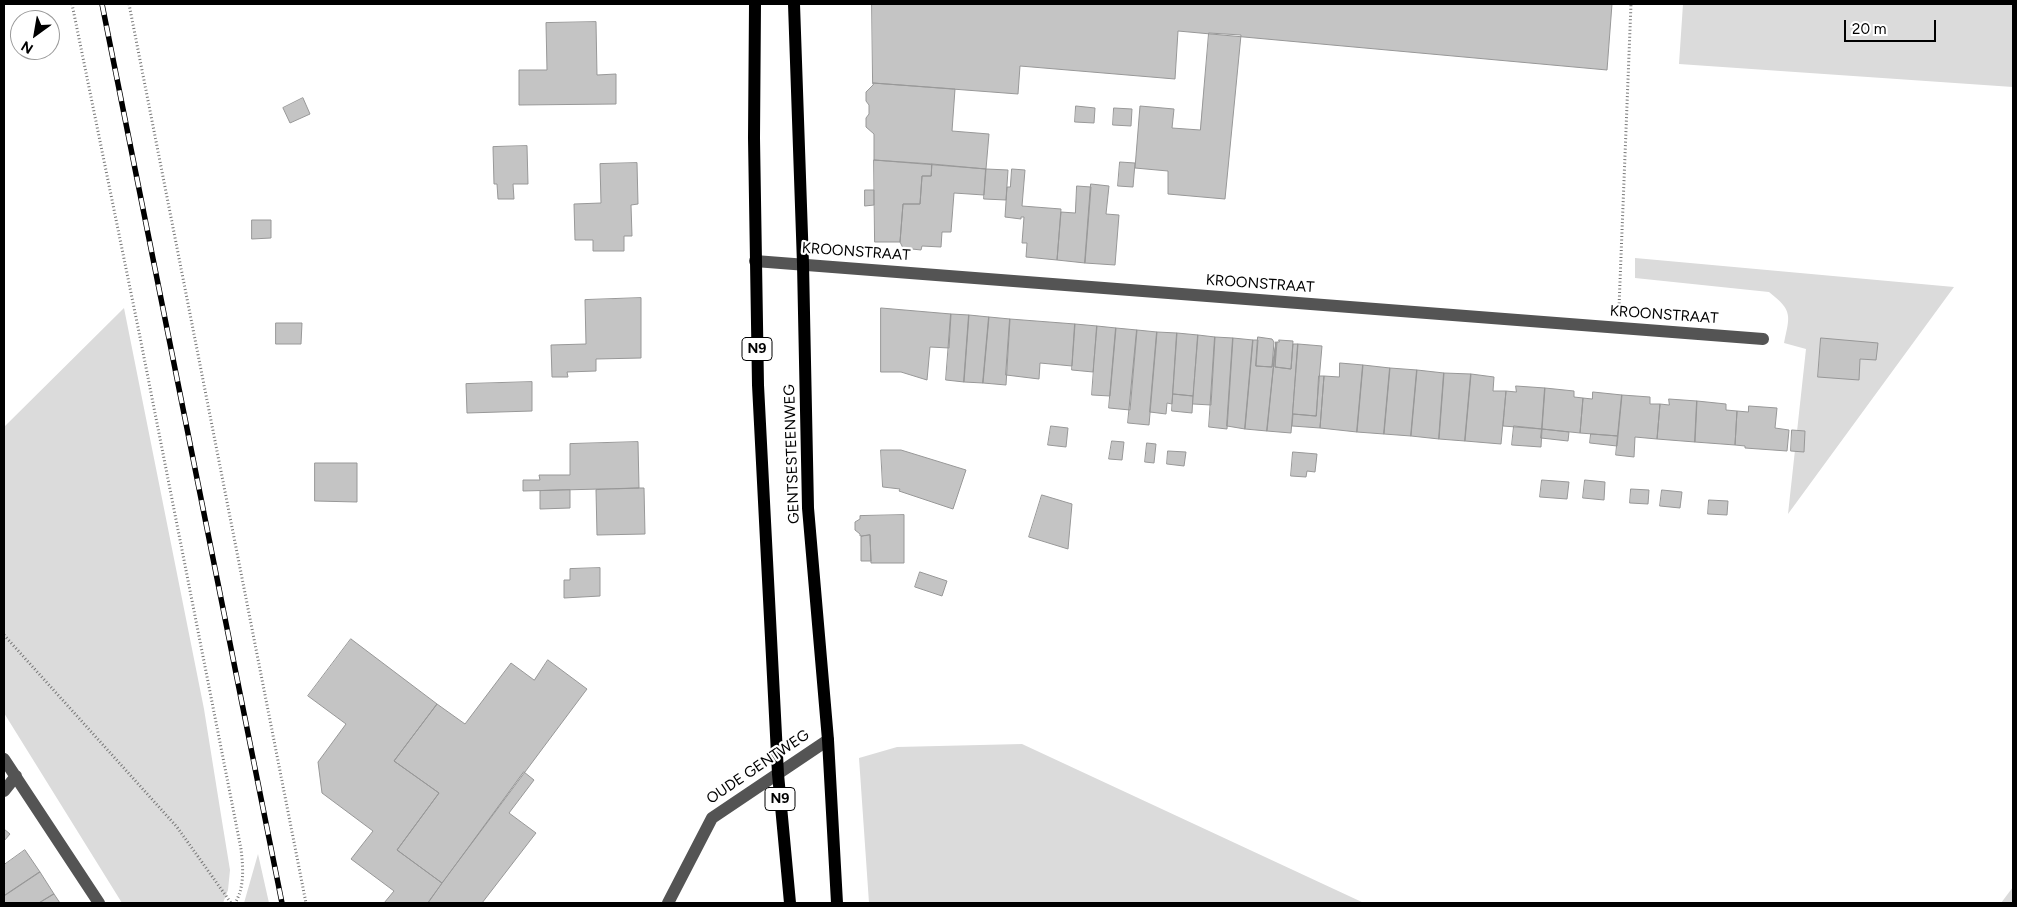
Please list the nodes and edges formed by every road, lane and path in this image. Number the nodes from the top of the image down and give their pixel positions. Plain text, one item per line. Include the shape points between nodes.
1 (72, 4) edge
2 (128, 4) edge
3 (755, 4) edge
4 (794, 4) edge
5 (1630, 4) edge
6 (755, 261) junction
7 (803, 264) junction
8 (1618, 328) junction
9 (1763, 339) dead end
10 (4, 635) edge
11 (828, 740) junction
12 (4, 759) edge
13 (778, 774) junction
14 (16, 776) junction
15 (4, 791) edge
16 (99, 903) edge
17 (231, 903) edge
18 (235, 903) edge
19 (306, 903) edge
20 (668, 903) edge
21 (790, 903) edge
22 (837, 903) edge

1 - 18 path via 241,849 243,871
2 - 19 path
3 - 6 main road, GENTSESTEENWEG / N9
4 - 7 main road, GENTSESTEENWEG
5 - 8 path
6 - 7 street, KROONSTRAAT
6 - 13 main road, GENTSESTEENWEG / N9 via 758,385
7 - 8 street, KROONSTRAAT
7 - 11 main road, GENTSESTEENWEG via 808,508
8 - 9 street, KROONSTRAAT
10 - 17 path via 177,827
11 - 13 street, OUDE GENTWEG
11 - 22 main road, GENTSESTEENWEG
12 - 14 street
13 - 20 street, OUDE GENTWEG via 712,818
13 - 21 main road, GENTSESTEENWEG / N9
14 - 15 street
14 - 16 street

